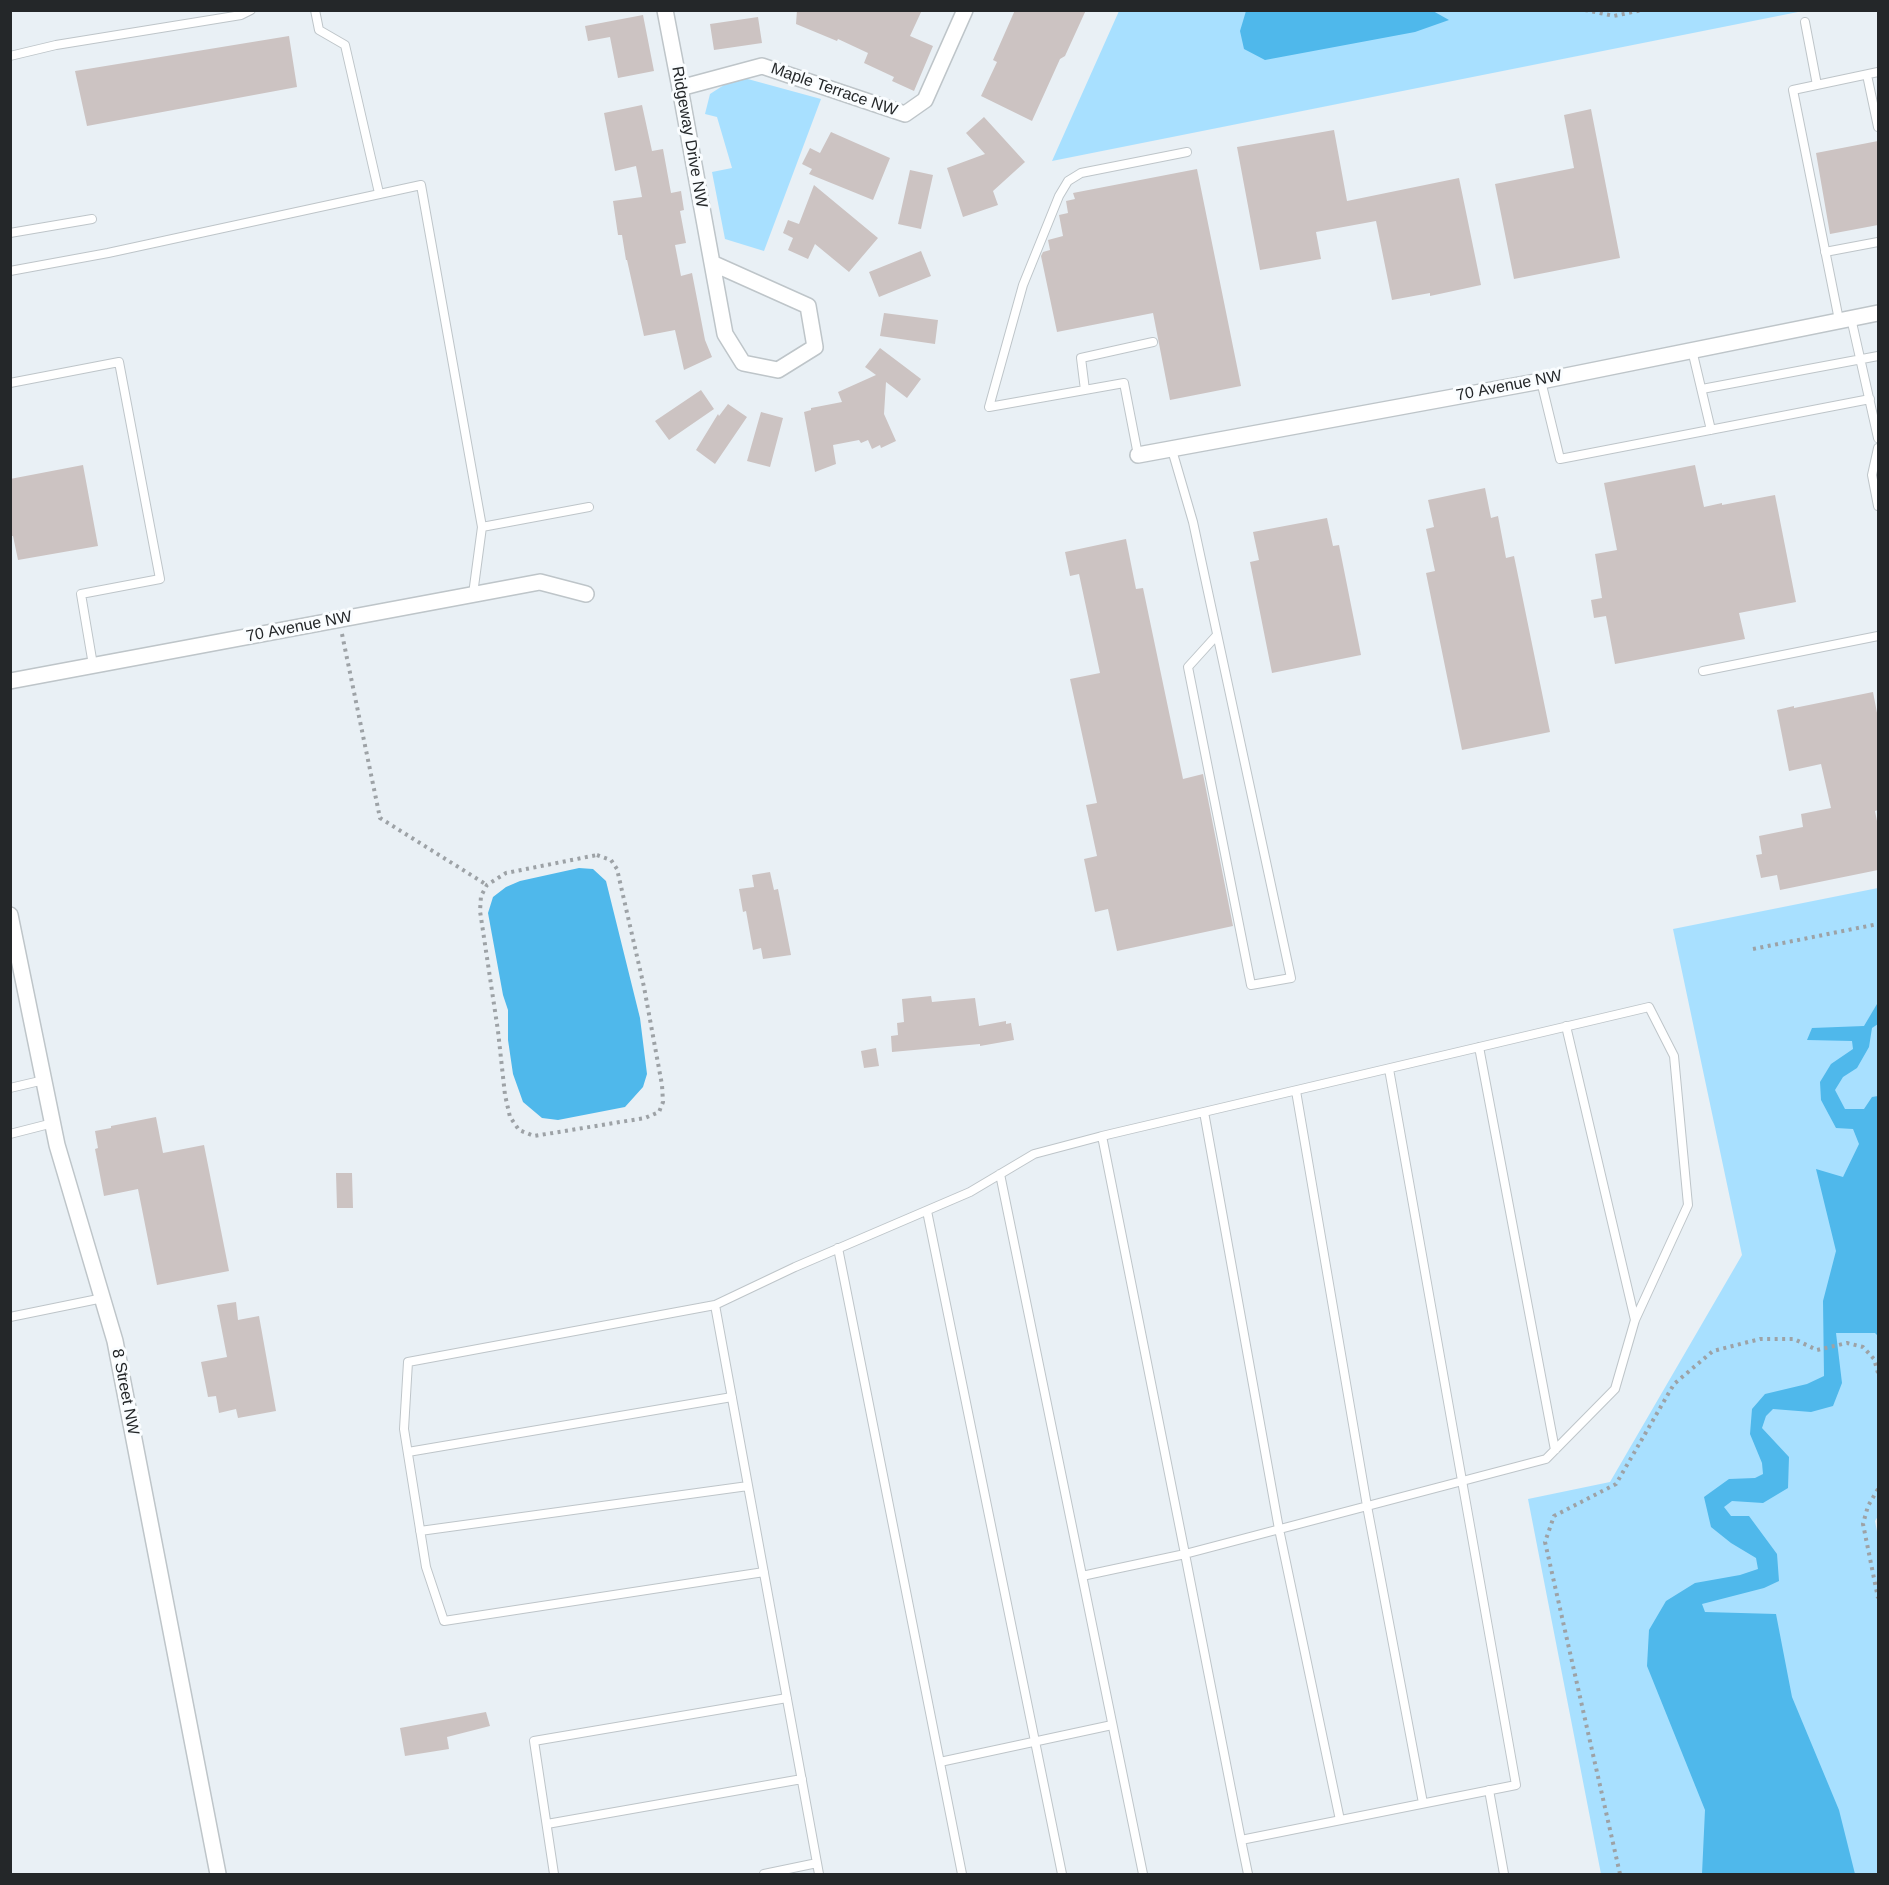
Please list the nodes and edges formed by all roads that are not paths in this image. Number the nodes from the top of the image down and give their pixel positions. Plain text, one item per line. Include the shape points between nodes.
1 (251, 10) edge
2 (315, 10) edge
3 (665, 10) edge
4 (965, 10) edge
5 (1805, 22) dead end
6 (10, 56) edge
7 (1878, 72) edge
8 (1867, 75) junction
9 (1817, 85) junction
10 (680, 87) junction
11 (1878, 127) edge
12 (1187, 152) dead end
13 (379, 193) junction
14 (92, 219) dead end
15 (10, 233) edge
16 (1878, 242) edge
17 (1825, 252) junction
18 (712, 263) junction
19 (10, 271) edge
20 (1878, 312) edge
21 (1845, 319) junction
22 (1153, 342) dead end
23 (1692, 350) junction
24 (1878, 356) edge
25 (1861, 359) junction
26 (1542, 381) junction
27 (10, 383) edge
28 (1701, 389) junction
29 (1085, 390) junction
30 (1870, 399) junction
31 (1711, 430) junction
32 (1878, 438) edge
33 (1878, 448) edge
34 (1172, 450) junction
35 (1138, 455) joint
36 (1878, 506) edge
37 (589, 507) dead end
38 (482, 527) junction
39 (473, 594) junction
40 (586, 594) dead end
41 (1217, 636) junction
42 (1878, 636) edge
43 (93, 665) junction
44 (1704, 671) dead end
45 (10, 681) edge
46 (11, 915) edge
47 (1566, 1026) junction
48 (1479, 1047) junction
49 (1389, 1068) junction
50 (44, 1080) junction
51 (10, 1088) edge
52 (1296, 1090) junction
53 (1204, 1112) junction
54 (53, 1123) junction
55 (10, 1134) edge
56 (1102, 1136) junction
57 (1000, 1174) junction
58 (927, 1211) junction
59 (838, 1248) junction
60 (103, 1298) junction
61 (715, 1305) junction
62 (10, 1317) edge
63 (1635, 1320) junction
64 (732, 1397) junction
65 (1555, 1450) junction
66 (408, 1452) junction
67 (1462, 1480) junction
68 (748, 1486) junction
69 (1367, 1506) junction
70 (1279, 1529) junction
71 (420, 1532) junction
72 (1185, 1554) junction
73 (764, 1572) junction
74 (1082, 1576) junction
75 (787, 1698) junction
76 (1112, 1725) junction
77 (1034, 1740) junction
78 (940, 1762) junction
79 (802, 1779) junction
80 (1489, 1790) junction
81 (1424, 1803) junction
82 (1340, 1820) junction
83 (547, 1824) junction
84 (1241, 1840) junction
85 (817, 1863) junction
86 (218, 1875) edge
87 (554, 1875) edge
88 (764, 1875) edge
89 (819, 1875) edge
90 (962, 1875) edge
91 (1062, 1875) edge
92 (1143, 1875) edge
93 (1248, 1875) edge
94 (1504, 1875) edge

1 - 6 lane via 241,15
2 - 13 lane via 319,30 345,45
3 - 10 street, Ridgeway Drive NW
4 - 10 street, Maple Terrace NW via 925,100 905,114 762,66
5 - 9 lane
7 - 8 lane
8 - 9 lane
8 - 11 lane
9 - 17 lane via 1793,90
10 - 18 street, Ridgeway Drive NW
12 - 29 lane via 1081,173 1068,181 1059,196 1023,285 989,407
13 - 19 lane
13 - 38 lane via 421,184
14 - 15 lane
16 - 17 lane
17 - 21 lane
18 - 18 street, Ridgeway Drive NW via 725,334 743,363 778,370 814,347 808,306
20 - 21 street, 70 Avenue NW
21 - 23 street, 70 Avenue NW
21 - 25 lane
22 - 29 lane via 1081,358
23 - 26 street, 70 Avenue NW
23 - 28 lane
24 - 25 lane
25 - 28 lane
25 - 30 lane
26 - 31 lane via 1560,459
26 - 34 street, 70 Avenue NW
27 - 43 lane via 119,362 160,579 81,594
28 - 31 lane
29 - 35 lane via 1124,383
30 - 31 lane
30 - 32 lane
33 - 36 lane via 1872,475
34 - 35 street, 70 Avenue NW
34 - 41 lane via 1193,522
37 - 38 lane
38 - 39 lane
39 - 40 street, 70 Avenue NW via 540,582
39 - 43 street, 70 Avenue NW
41 - 41 lane via 1188,667 1251,985 1291,978
42 - 44 lane
43 - 45 street, 70 Avenue NW
46 - 50 street, 8 Street NW
47 - 48 lane
47 - 63 lane
47 - 63 lane via 1649,1007 1674,1056 1688,1205
48 - 49 lane
48 - 65 lane
49 - 52 lane
49 - 67 lane
50 - 51 lane
50 - 54 street, 8 Street NW
52 - 53 lane
52 - 69 lane
53 - 56 lane
53 - 70 lane
54 - 55 lane
54 - 60 street, 8 Street NW
56 - 57 lane via 1034,1154
56 - 72 lane
57 - 58 lane
57 - 74 lane
58 - 59 lane
58 - 77 lane
59 - 61 lane
59 - 78 lane
60 - 62 lane
60 - 86 street, 8 Street NW via 116,1341
61 - 64 lane
61 - 66 lane via 408,1362 404,1429
63 - 65 lane via 1615,1389
64 - 66 lane
64 - 68 lane
65 - 67 lane via 1546,1459
66 - 71 lane
67 - 69 lane
67 - 80 lane via 1516,1785
68 - 71 lane
68 - 73 lane
69 - 70 lane
69 - 81 lane
70 - 72 lane
70 - 82 lane
71 - 73 lane via 426,1567 444,1621
72 - 74 lane
72 - 84 lane
73 - 75 lane
74 - 76 lane
75 - 79 lane
75 - 83 lane via 534,1741
76 - 77 lane
76 - 92 lane
77 - 78 lane
77 - 91 lane
78 - 90 lane
79 - 83 lane
79 - 85 lane
80 - 81 lane
80 - 94 lane
81 - 82 lane
82 - 84 lane
83 - 87 lane
84 - 93 lane
85 - 88 lane
85 - 89 lane

